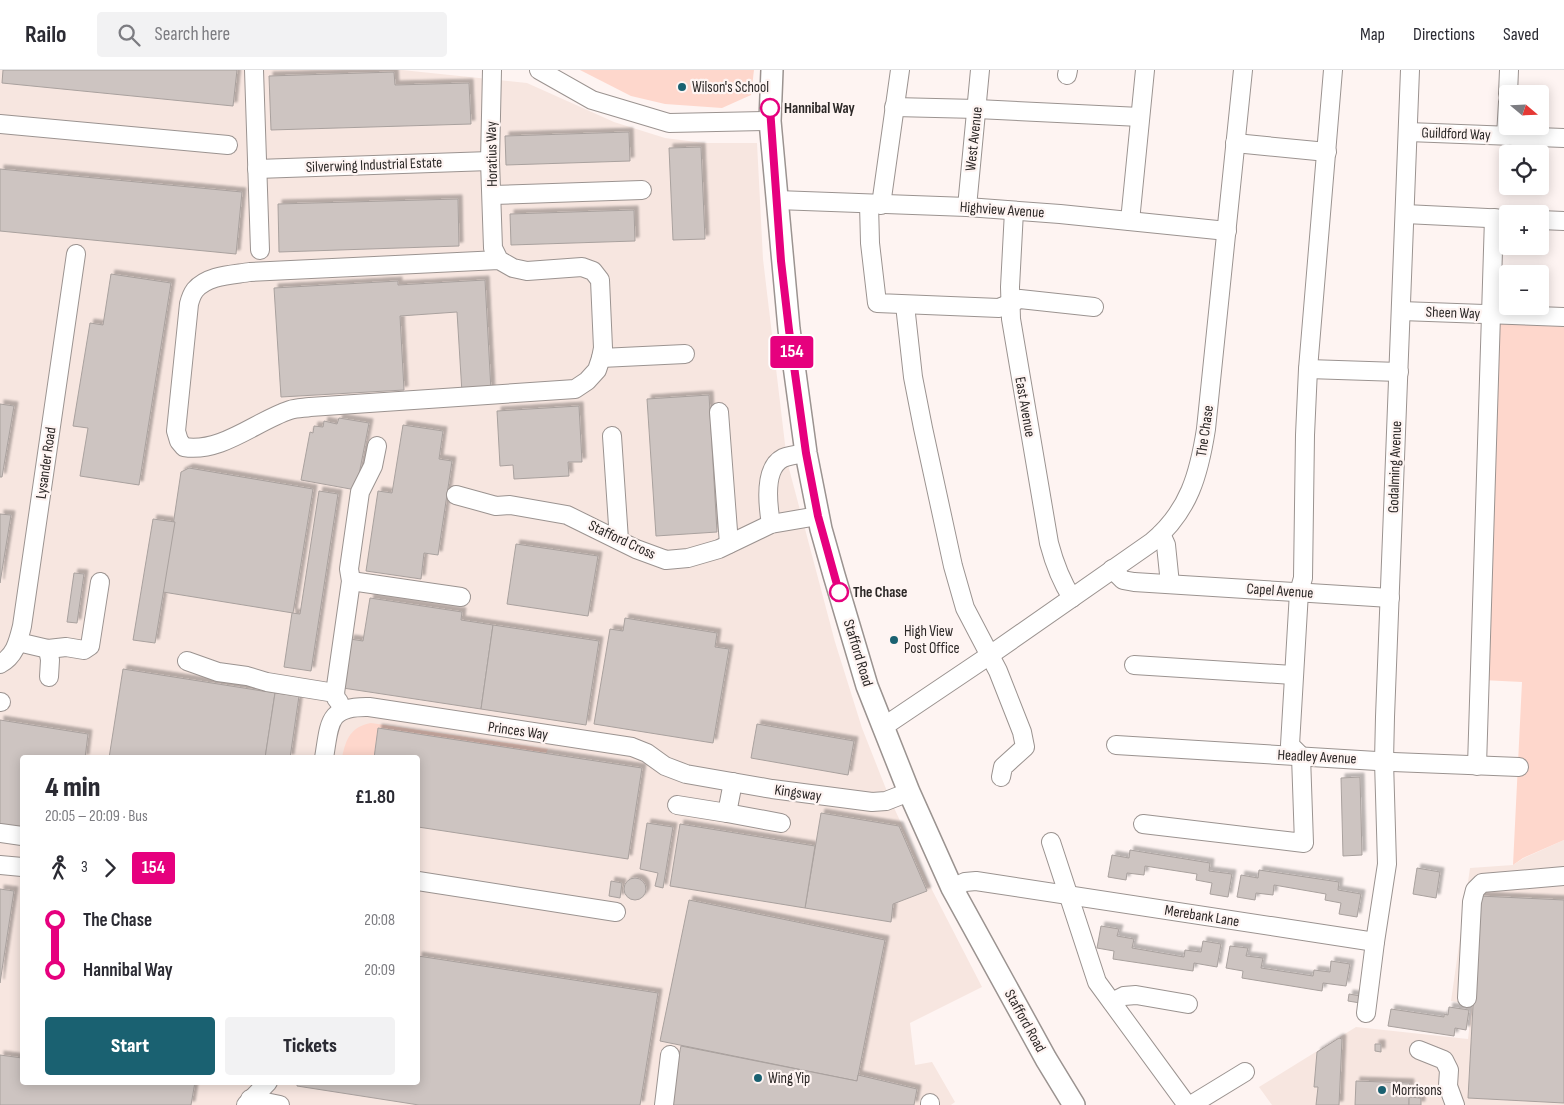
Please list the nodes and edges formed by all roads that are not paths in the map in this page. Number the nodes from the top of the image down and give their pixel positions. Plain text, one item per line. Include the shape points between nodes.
1 (254, 70) edge
2 (492, 70) edge
3 (539, 70) edge
4 (772, 70) edge
5 (900, 70) edge
6 (980, 70) edge
7 (1145, 70) edge
8 (1243, 70) edge
9 (1333, 70) edge
10 (1410, 70) edge
11 (1509, 70) edge
12 (1508, 85) edge
13 (894, 108) junction
14 (976, 109) junction
15 (1140, 117) junction
16 (770, 121) junction
17 (0, 124) edge
18 (1408, 132) junction
19 (1506, 136) joint
20 (1564, 138) edge
21 (1235, 142) junction
22 (228, 145) dead end
23 (1327, 152) junction
24 (490, 161) junction
25 (257, 169) junction
26 (642, 190) dead end
27 (492, 194) junction
28 (777, 200) junction
29 (875, 204) junction
30 (967, 207) junction
31 (1014, 211) junction
32 (1405, 214) junction
33 (1499, 219) edge
34 (1549, 220) edge
35 (1130, 221) junction
36 (1564, 221) edge
37 (1226, 231) junction
38 (1499, 238) edge
39 (260, 250) dead end
40 (76, 254) dead end
41 (499, 260) junction
42 (1010, 304) junction
43 (905, 305) junction
44 (1094, 307) dead end
45 (1401, 311) junction
46 (1491, 314) junction
47 (1564, 317) edge
48 (685, 354) dead end
49 (601, 358) junction
50 (1308, 369) junction
51 (1399, 372) junction
52 (719, 412) dead end
53 (612, 436) dead end
54 (377, 446) dead end
55 (806, 453) junction
56 (456, 495) dead end
57 (818, 516) junction
58 (771, 524) junction
59 (1161, 534) junction
60 (619, 540) junction
61 (729, 544) junction
62 (1112, 569) junction
63 (351, 581) junction
64 (100, 582) dead end
65 (1170, 584) junction
66 (1299, 592) junction
67 (461, 597) dead end
68 (1072, 598) junction
69 (1390, 598) junction
70 (18, 642) junction
71 (48, 649) junction
72 (990, 655) junction
73 (187, 661) dead end
74 (0, 664) edge
75 (1134, 664) dead end
76 (1293, 675) junction
77 (49, 677) dead end
78 (335, 693) junction
79 (344, 709) junction
80 (883, 727) junction
81 (1116, 745) dead end
82 (325, 755) edge
83 (1301, 756) junction
84 (1384, 761) junction
85 (1477, 766) junction
86 (1519, 767) dead end
87 (686, 774) joint
88 (1001, 778) dead end
89 (733, 782) junction
90 (909, 792) junction
91 (677, 805) dead end
92 (727, 814) junction
93 (781, 823) dead end
94 (1143, 824) dead end
95 (0, 833) edge
96 (20, 836) edge
97 (1051, 842) dead end
98 (0, 865) edge
99 (20, 867) edge
100 (1564, 876) edge
101 (420, 881) edge
102 (952, 888) junction
103 (1068, 895) junction
104 (616, 912) dead end
105 (1375, 942) junction
106 (1467, 998) dead end
107 (1112, 1002) junction
108 (1188, 1004) dead end
109 (1366, 1013) dead end
110 (1419, 1050) dead end
111 (670, 1055) dead end
112 (1245, 1072) dead end
113 (265, 1085) edge
114 (249, 1103) edge
115 (1195, 1104) edge
116 (280, 1105) edge
117 (664, 1105) edge
118 (1074, 1105) edge
119 (1455, 1105) edge

1 - 25 street
2 - 24 street, Horatius Way
3 - 16 street via 592,100 669,123
4 - 16 main road, Stafford Road
5 - 13 street
6 - 14 street, West Avenue
7 - 15 street
8 - 21 street, The Chase
9 - 23 street
10 - 18 street, Godalming Avenue
11 - 12 street
13 - 14 street
13 - 29 street
14 - 15 street
14 - 30 street, West Avenue
15 - 35 street
16 - 28 main road, Stafford Road
17 - 22 street
18 - 19 street, Guildford Way
18 - 32 street, Godalming Avenue
19 - 20 street, Guildford Way
21 - 23 street
21 - 37 street, The Chase
23 - 50 street
24 - 25 street, Silverwing Industrial Estate
24 - 27 street, Horatius Way
25 - 39 street
26 - 27 street
27 - 41 street, Horatius Way via 493,248
28 - 29 street, Highview Avenue
28 - 55 main road, Stafford Road via 789,330
29 - 30 street, Highview Avenue
29 - 43 street via 870,243 877,303
30 - 31 street, Highview Avenue
31 - 35 street, Highview Avenue
31 - 42 street, East Avenue
32 - 33 street
32 - 45 street, Godalming Avenue
34 - 36 street
35 - 37 street, Highview Avenue
37 - 59 street, The Chase via 1200,463 1186,502
38 - 46 street
40 - 70 street, Lysander Road
41 - 49 street via 527,271 582,267 593,271 600,280
41 - 49 street via 250,272 211,279 193,291 189,304 176,431 179,441 184,447 203,447 291,410 310,407 575,389 597,370
42 - 43 street via 999,308
42 - 44 street via 1020,299
42 - 68 street, East Avenue via 1049,543
43 - 72 street via 913,377 953,566 965,608
45 - 46 street, Sheen Way
45 - 51 street, Godalming Avenue
46 - 47 street, Sheen Way
46 - 85 street
48 - 49 street
50 - 51 street
50 - 66 street via 1303,578
51 - 69 street, Godalming Avenue
52 - 61 street
53 - 60 street
54 - 63 street via 373,466 360,492 349,569
55 - 57 main road, Stafford Road
55 - 58 street via 784,458 771,474
56 - 60 street, Stafford Cross via 496,506 510,505 567,515
57 - 58 street, Stafford Cross
57 - 80 main road, Stafford Road via 854,645
58 - 61 street, Stafford Cross
59 - 62 street, The Chase
59 - 65 street via 1166,545
60 - 61 street, Stafford Cross via 666,560 688,558
62 - 65 street, Capel Avenue via 1127,581
62 - 68 street, The Chase
63 - 67 street
63 - 78 street
64 - 71 street via 90,646 84,650
65 - 66 street, Capel Avenue
66 - 69 street, Capel Avenue
66 - 76 street
68 - 72 street, The Chase
69 - 84 street, Godalming Avenue
70 - 71 street
70 - 74 street, Lysander Road via 12,654
71 - 77 street
72 - 80 street, The Chase
72 - 88 street via 1025,747 1004,767
73 - 78 street via 218,672
75 - 76 street
76 - 83 street via 1290,745
78 - 79 street
79 - 82 street via 333,719
79 - 87 street, Princes Way via 369,707 632,747
80 - 90 main road, Stafford Road
81 - 83 street, Headley Avenue
83 - 84 street, Headley Avenue
83 - 94 street via 1304,843
84 - 85 street, Headley Avenue
84 - 105 street, Godalming Avenue via 1387,864
85 - 86 street, Headley Avenue
87 - 89 street, Kingsway
89 - 90 street, Kingsway via 858,801 886,800
89 - 92 street
90 - 102 main road, Stafford Road
91 - 92 street
92 - 93 street
95 - 96 street
97 - 103 street
98 - 99 street
100 - 106 street via 1482,884 1475,890
101 - 104 street
102 - 103 street, Merebank Lane via 976,881
102 - 118 main road, Stafford Road
103 - 105 street, Merebank Lane
103 - 107 street via 1097,982
105 - 109 street
107 - 108 street via 1136,995
107 - 115 street
110 - 119 street via 1444,1060
111 - 117 street
112 - 115 street
113 - 114 street
114 - 116 street

